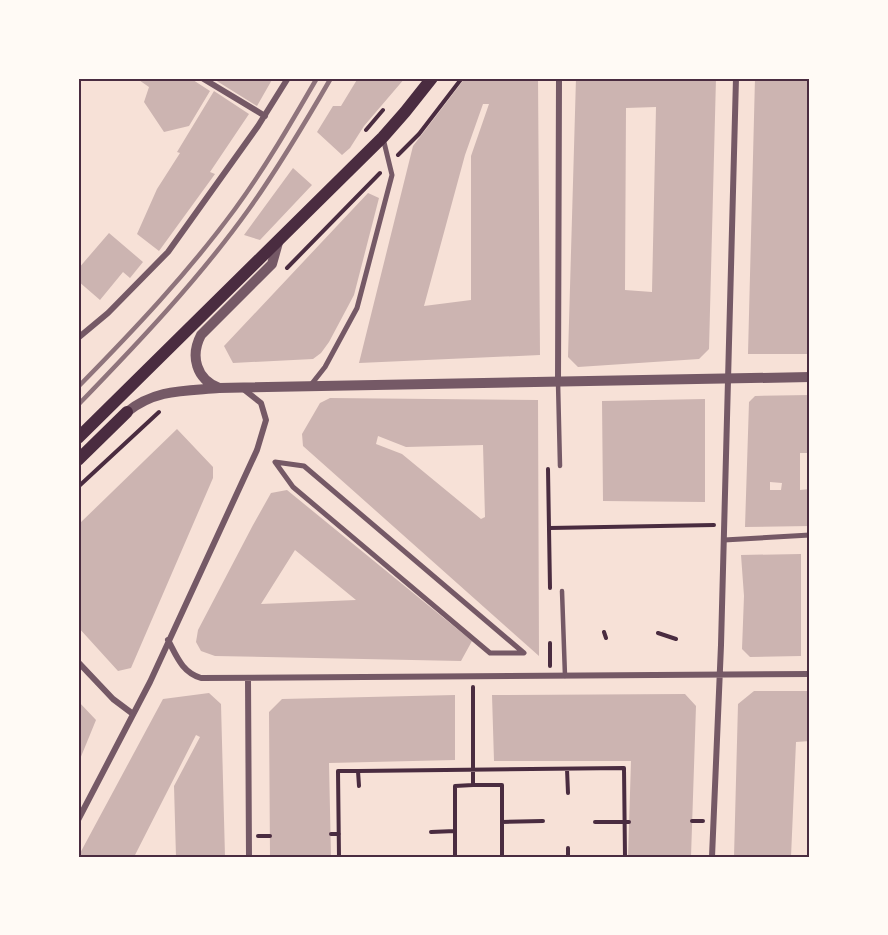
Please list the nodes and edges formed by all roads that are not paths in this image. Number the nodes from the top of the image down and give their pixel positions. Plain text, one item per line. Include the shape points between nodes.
1 (202, 78) edge
2 (288, 78) edge
3 (432, 78) edge
4 (559, 78) edge
5 (736, 78) edge
6 (265, 116) junction
7 (383, 137) junction
8 (279, 239) junction
9 (78, 338) edge
10 (810, 377) edge
11 (728, 378) junction
12 (558, 382) junction
13 (310, 386) junction
14 (219, 388) junction
15 (242, 388) junction
16 (127, 412) joint
17 (78, 438) edge
18 (78, 460) edge
19 (275, 462) joint
20 (560, 466) dead end
21 (810, 535) edge
22 (724, 540) junction
23 (562, 591) dead end
24 (168, 640) junction
25 (78, 662) edge
26 (720, 674) junction
27 (810, 674) edge
28 (565, 676) junction
29 (248, 678) junction
30 (133, 714) junction
31 (78, 820) edge
32 (249, 857) edge
33 (712, 857) edge

1 - 6 street
2 - 6 street
3 - 7 main road
4 - 12 street
5 - 11 street
6 - 9 street via 168,252
7 - 8 main road
7 - 13 street via 392,175 357,308 325,367
8 - 14 street via 272,264 197,343 198,369 206,381
8 - 17 main road
10 - 11 street
11 - 12 street
11 - 22 street
12 - 13 street
12 - 20 lane
13 - 15 street
14 - 15 street
14 - 16 street via 156,394
15 - 24 street via 261,403 266,420 257,450
16 - 18 main road
19 - 19 street via 293,487 490,653 524,653 304,466
21 - 22 street
22 - 26 street
23 - 28 lane
24 - 29 street via 182,667 192,675
24 - 30 street
25 - 30 street
26 - 27 street
26 - 28 street
26 - 33 street
28 - 29 street
29 - 32 street
30 - 31 street

